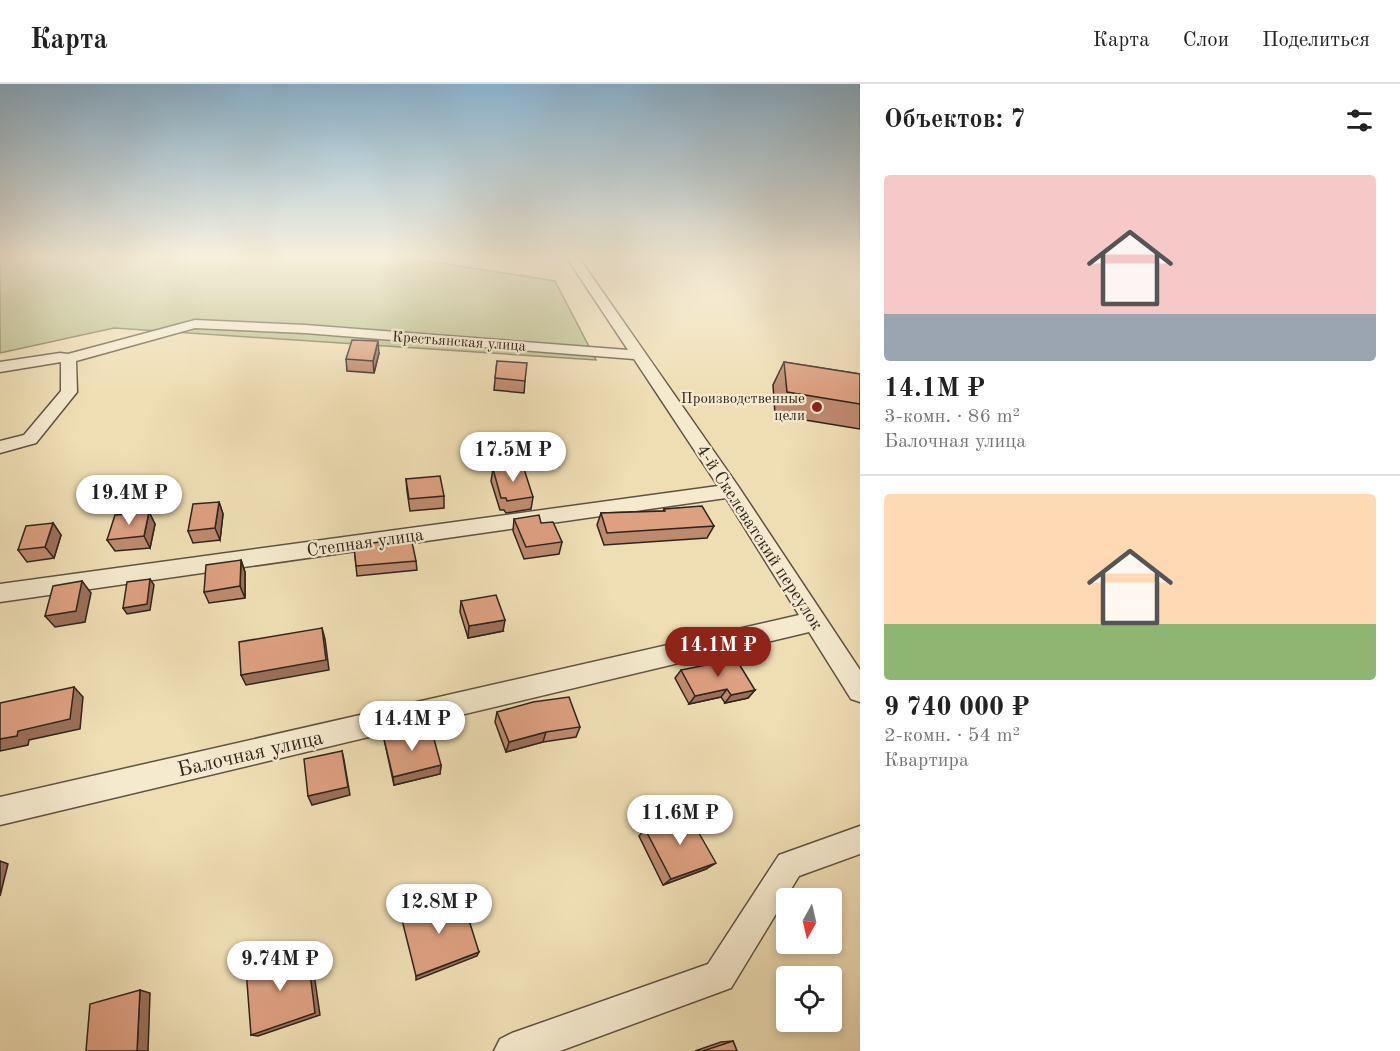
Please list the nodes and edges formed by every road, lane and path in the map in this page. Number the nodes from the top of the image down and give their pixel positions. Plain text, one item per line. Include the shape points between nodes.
1 (604, 303) edge
2 (639, 355) junction
3 (68, 358) junction
4 (0, 367) edge
5 (0, 447) edge
6 (730, 491) junction
7 (0, 593) edge
8 (815, 621) junction
9 (860, 691) edge
10 (0, 811) edge
11 (860, 840) edge
12 (512, 1051) edge

1 - 2 street, 4-й Скелеватский переулок
2 - 3 street, Крестьянская улица via 195,324
2 - 6 street, 4-й Скелеватский переулок
3 - 4 street, Крестьянская улица
3 - 5 street via 69,392 30,439
6 - 7 street, Степная улица
6 - 8 street, 4-й Скелеватский переулок
8 - 9 street, 4-й Скелеватский переулок
8 - 10 street, Балочная улица
11 - 12 street via 789,865 719,976

